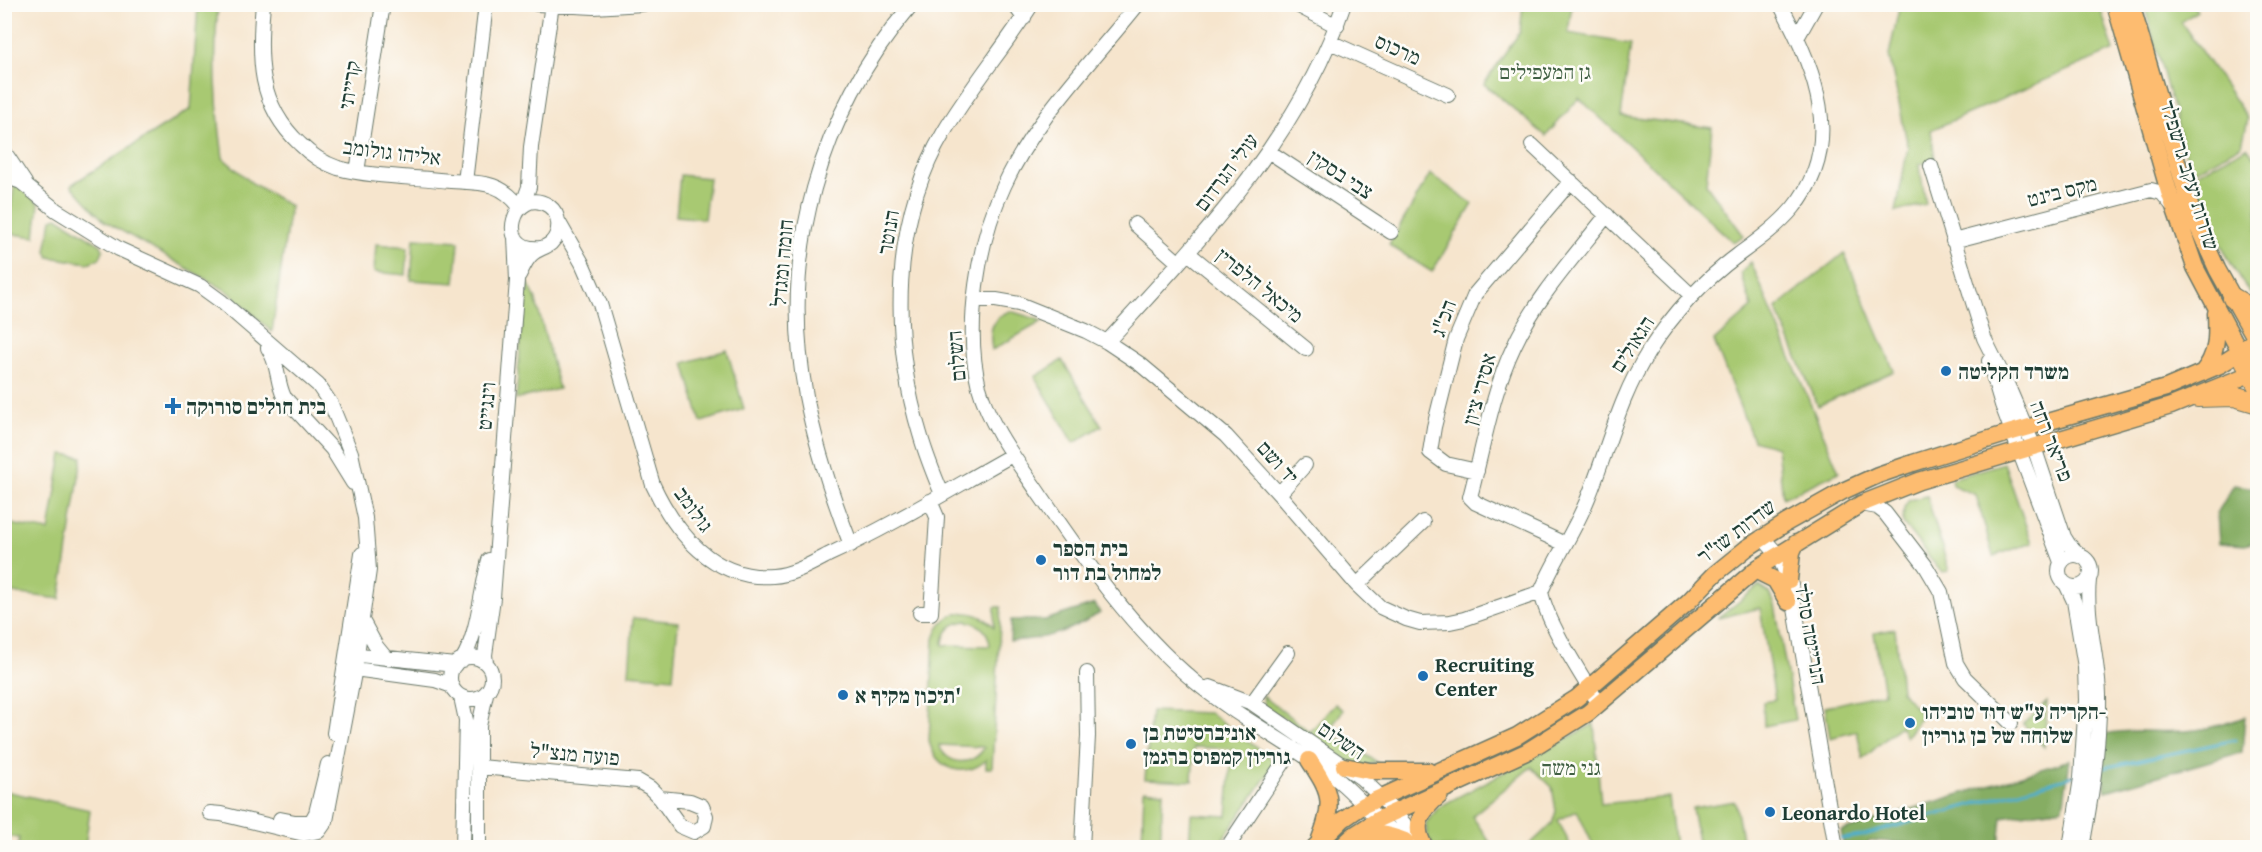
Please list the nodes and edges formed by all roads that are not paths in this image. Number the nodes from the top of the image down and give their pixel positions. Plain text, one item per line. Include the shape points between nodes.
1 (263, 4) edge
2 (382, 4) edge
3 (486, 4) edge
4 (537, 4) edge
5 (644, 4) edge
6 (912, 4) edge
7 (1014, 4) edge
8 (1032, 4) edge
9 (1138, 4) edge
10 (1295, 4) edge
11 (1344, 4) edge
12 (1780, 4) edge
13 (1816, 4) edge
14 (2115, 4) edge
15 (2131, 4) edge
16 (552, 5) edge
17 (1023, 18) junction
18 (1337, 26) junction
19 (1798, 36) junction
20 (1330, 42) junction
21 (1448, 94) dead end
22 (1532, 145) dead end
23 (531, 147) junction
24 (1268, 151) junction
25 (5, 158) edge
26 (1930, 166) dead end
27 (357, 171) junction
28 (4, 176) edge
29 (1571, 181) junction
30 (465, 182) junction
31 (30, 189) junction
32 (547, 205) junction
33 (521, 207) junction
34 (2175, 209) junction
35 (1607, 215) junction
36 (558, 221) junction
37 (1135, 224) dead end
38 (1391, 232) dead end
39 (515, 237) junction
40 (1953, 241) junction
41 (544, 247) junction
42 (1188, 253) junction
43 (582, 262) junction
44 (1178, 262) junction
45 (517, 280) junction
46 (1692, 296) junction
47 (2233, 297) junction
48 (975, 300) junction
49 (2216, 309) junction
50 (2258, 310) edge
51 (260, 336) junction
52 (1107, 342) junction
53 (2253, 344) edge
54 (1306, 349) dead end
55 (295, 366) junction
56 (278, 375) junction
57 (2200, 375) junction
58 (2255, 376) edge
59 (2197, 397) junction
60 (2258, 403) edge
61 (338, 418) junction
62 (312, 428) junction
63 (2019, 430) junction
64 (2027, 449) junction
65 (1012, 455) junction
66 (1305, 465) dead end
67 (1477, 471) junction
68 (1893, 490) junction
69 (360, 492) junction
70 (1279, 494) junction
71 (936, 498) junction
72 (1861, 504) junction
73 (1885, 513) junction
74 (1423, 522) dead end
75 (496, 535) junction
76 (365, 537) junction
77 (1762, 537) junction
78 (1796, 543) junction
79 (1565, 544) junction
80 (851, 545) junction
81 (2082, 556) junction
82 (1774, 558) junction
83 (2061, 562) junction
84 (1755, 570) junction
85 (1789, 580) junction
86 (2089, 580) junction
87 (1357, 585) junction
88 (2067, 586) junction
89 (1541, 592) junction
90 (1788, 602) junction
91 (920, 613) dead end
92 (363, 622) junction
93 (1288, 653) dead end
94 (385, 657) junction
95 (351, 661) junction
96 (458, 662) junction
97 (486, 663) junction
98 (1087, 673) dead end
99 (1194, 681) junction
100 (1589, 688) junction
101 (456, 691) junction
102 (486, 694) junction
103 (1252, 703) junction
104 (1599, 704) junction
105 (2011, 723) dead end
106 (1293, 748) junction
107 (1309, 760) junction
108 (1344, 766) junction
109 (480, 767) junction
110 (1441, 771) junction
111 (2087, 779) junction
112 (1446, 789) junction
113 (1380, 796) junction
114 (660, 798) dead end
115 (1364, 805) junction
116 (1394, 812) junction
117 (215, 813) dead end
118 (1378, 819) junction
119 (1409, 844) edge
120 (1316, 845) edge
121 (1425, 847) edge
122 (463, 848) edge
123 (479, 848) edge
124 (1082, 848) edge
125 (1227, 848) edge
126 (1341, 848) edge
127 (1827, 848) edge
128 (1836, 848) edge
129 (2070, 848) edge
130 (2082, 848) edge

1 - 27 street, אליהו גולומב via 261,65 268,97 278,117 288,133 315,157 326,164
2 - 27 street, קרייתי
3 - 30 street
4 - 16 street
5 - 16 street
6 - 80 street, חומה ומגדל via 878,47 841,111 812,191 803,246 798,318 806,395 830,489
7 - 17 street
8 - 17 street, הנוטר
9 - 48 street, השלום via 1050,111 1019,157 993,213
10 - 18 street
11 - 18 street, עולי הגרדום
12 - 19 street, הגאולים
13 - 19 street
14 - 34 main road, שדרות יעקב גרשפלד
15 - 47 main road, שדרות יעקב גרשפלד via 2193,216
16 - 23 street
17 - 71 street, הנוטר via 944,132 927,165 908,231 900,302 905,361
18 - 20 street, עולי הגרדום
19 - 46 street, הגאולים via 1810,67 1821,117 1818,162 1794,207
20 - 21 street, מרכוס
20 - 24 street, עולי הגרדום
22 - 29 street
23 - 32 street via 537,185
23 - 33 street via 529,187
24 - 38 street, צבי בסקין
24 - 42 street, עולי הגרדום via 1233,202
25 - 31 street
26 - 40 street, פריאר רחה
27 - 30 street, אליהו גולומב
28 - 31 street
29 - 35 street
29 - 67 street, הכ"ג via 1474,294 1456,339 1430,452 1446,464
30 - 33 street, אליהו גולומב via 505,191
31 - 51 street via 119,249 200,286
32 - 33 street via 535,202
32 - 36 street
33 - 39 street via 512,221
34 - 40 street, מקס בינט via 2162,193 2151,190
34 - 49 main road, שדרות יעקב גרשפלד via 2195,267
35 - 46 street
35 - 67 street, אסירי ציון via 1521,331 1505,369
36 - 41 street via 556,235
36 - 43 street
37 - 44 street
39 - 41 street via 526,247
39 - 45 street, וינגייט
40 - 63 street, פריאר רחה via 1984,338 2007,384
41 - 43 street via 564,248
41 - 45 street, וינגייט via 533,253
42 - 44 street, עולי הגרדום
42 - 54 street, מיכאל הלפרין
43 - 80 street, גולומב via 600,304 653,485 664,509 693,546 731,569 772,576 789,573
44 - 52 street, עולי הגרדום
45 - 75 street, וינגייט
46 - 79 street, הגאולים via 1649,351 1629,387 1588,498
47 - 50 highway
47 - 53 main road, שדרות יעקב גרשפלד
48 - 52 street, יד ושם via 1019,304
48 - 65 street, השלום via 974,353 978,379 989,413
49 - 53 main road, שדרות יעקב גרשפלד
49 - 57 main road via 2215,352
51 - 55 street
51 - 56 street via 275,358
52 - 70 street, יד ושם via 1140,364 1226,436
53 - 57 main road, שדרות שז"ר
53 - 58 highway
55 - 56 street via 287,366
55 - 61 street via 318,385
56 - 62 street via 284,397
57 - 63 main road, שדרות שז"ר
58 - 59 main road, שדרות שז"ר
59 - 60 highway via 2222,395
59 - 64 main road, שדרות שז"ר
61 - 62 street via 334,429 328,432
61 - 69 street
62 - 69 street via 332,449
63 - 64 street, פריאר רחה
63 - 77 main road, שדרות שז"ר via 1878,475
64 - 68 main road, שדרות שז"ר
64 - 81 street, פריאר רחה via 2064,537
64 - 83 street, פריאר רחה
65 - 71 street, גולומב
65 - 99 street, השלום via 1107,590
66 - 70 street
67 - 79 street, אסירי ציון via 1470,497 1476,503
68 - 72 main road, שדרות שז"ר
68 - 73 street via 1884,502
69 - 76 street
70 - 87 street, יד ושם
71 - 80 street, גולומב
71 - 91 street, הנוטר via 931,613
72 - 73 street
72 - 78 main road, שדרות שז"ר
73 - 105 street via 1941,592 1956,663 1965,678
74 - 87 street
75 - 96 street, וינגייט via 473,634 468,650
75 - 97 street, וינגייט
76 - 92 street via 369,570
76 - 95 street
77 - 82 street, הנרייטה סולד
77 - 100 main road, שדרות שז"ר via 1715,574
78 - 82 main road, שדרות שז"ר
78 - 85 main road
79 - 89 street, הגאולים
81 - 83 street via 2069,556
81 - 86 street via 2091,567
82 - 84 main road, שדרות שז"ר
82 - 85 street, הנרייטה סולד
82 - 90 street, הנרייטה סולד
83 - 88 street via 2060,578
84 - 90 main road via 1775,580
84 - 104 main road, שדרות שז"ר
85 - 128 street, הנרייטה סולד
86 - 88 street via 2078,588
86 - 111 street via 2087,596 2099,696
87 - 89 street, יד ושם via 1393,614 1432,623 1464,620
88 - 111 street via 2074,601 2085,667
89 - 100 street
90 - 127 street, הנרייטה סולד
92 - 94 street
92 - 95 street
93 - 103 street
94 - 95 street
94 - 96 street
95 - 101 street via 435,680
95 - 117 street via 311,822 240,810
96 - 97 street via 477,658
96 - 101 street via 452,672
97 - 102 street via 492,675
98 - 124 street
99 - 103 street, השלום
99 - 106 street, השלום
100 - 104 street
100 - 110 main road, שדרות שז"ר via 1517,735
101 - 102 street via 474,699
101 - 122 street via 466,720
102 - 109 street via 479,726
103 - 108 street, השלום
104 - 112 main road, שדרות שז"ר via 1526,752
106 - 107 street, השלום
106 - 125 street
107 - 115 street, השלום
107 - 120 main road via 1326,786 1329,801 1327,822
108 - 110 main road via 1370,771
108 - 113 street, השלום
109 - 114 street, פועה מנצ"ל via 638,781
109 - 123 street
110 - 113 main road, שדרות שז"ר
111 - 129 street
111 - 130 street
112 - 116 main road, שדרות שז"ר
112 - 121 main road via 1423,812 1418,831
113 - 115 main road, שדרות שז"ר
113 - 116 street, השלום
115 - 118 street, השלום
115 - 120 main road, שדרות שז"ר
116 - 118 main road, שדרות שז"ר
116 - 121 street, השלום
118 - 119 street, השלום
118 - 126 main road, שדרות שז"ר
119 - 126 main road via 1384,834 1372,834 1361,835

